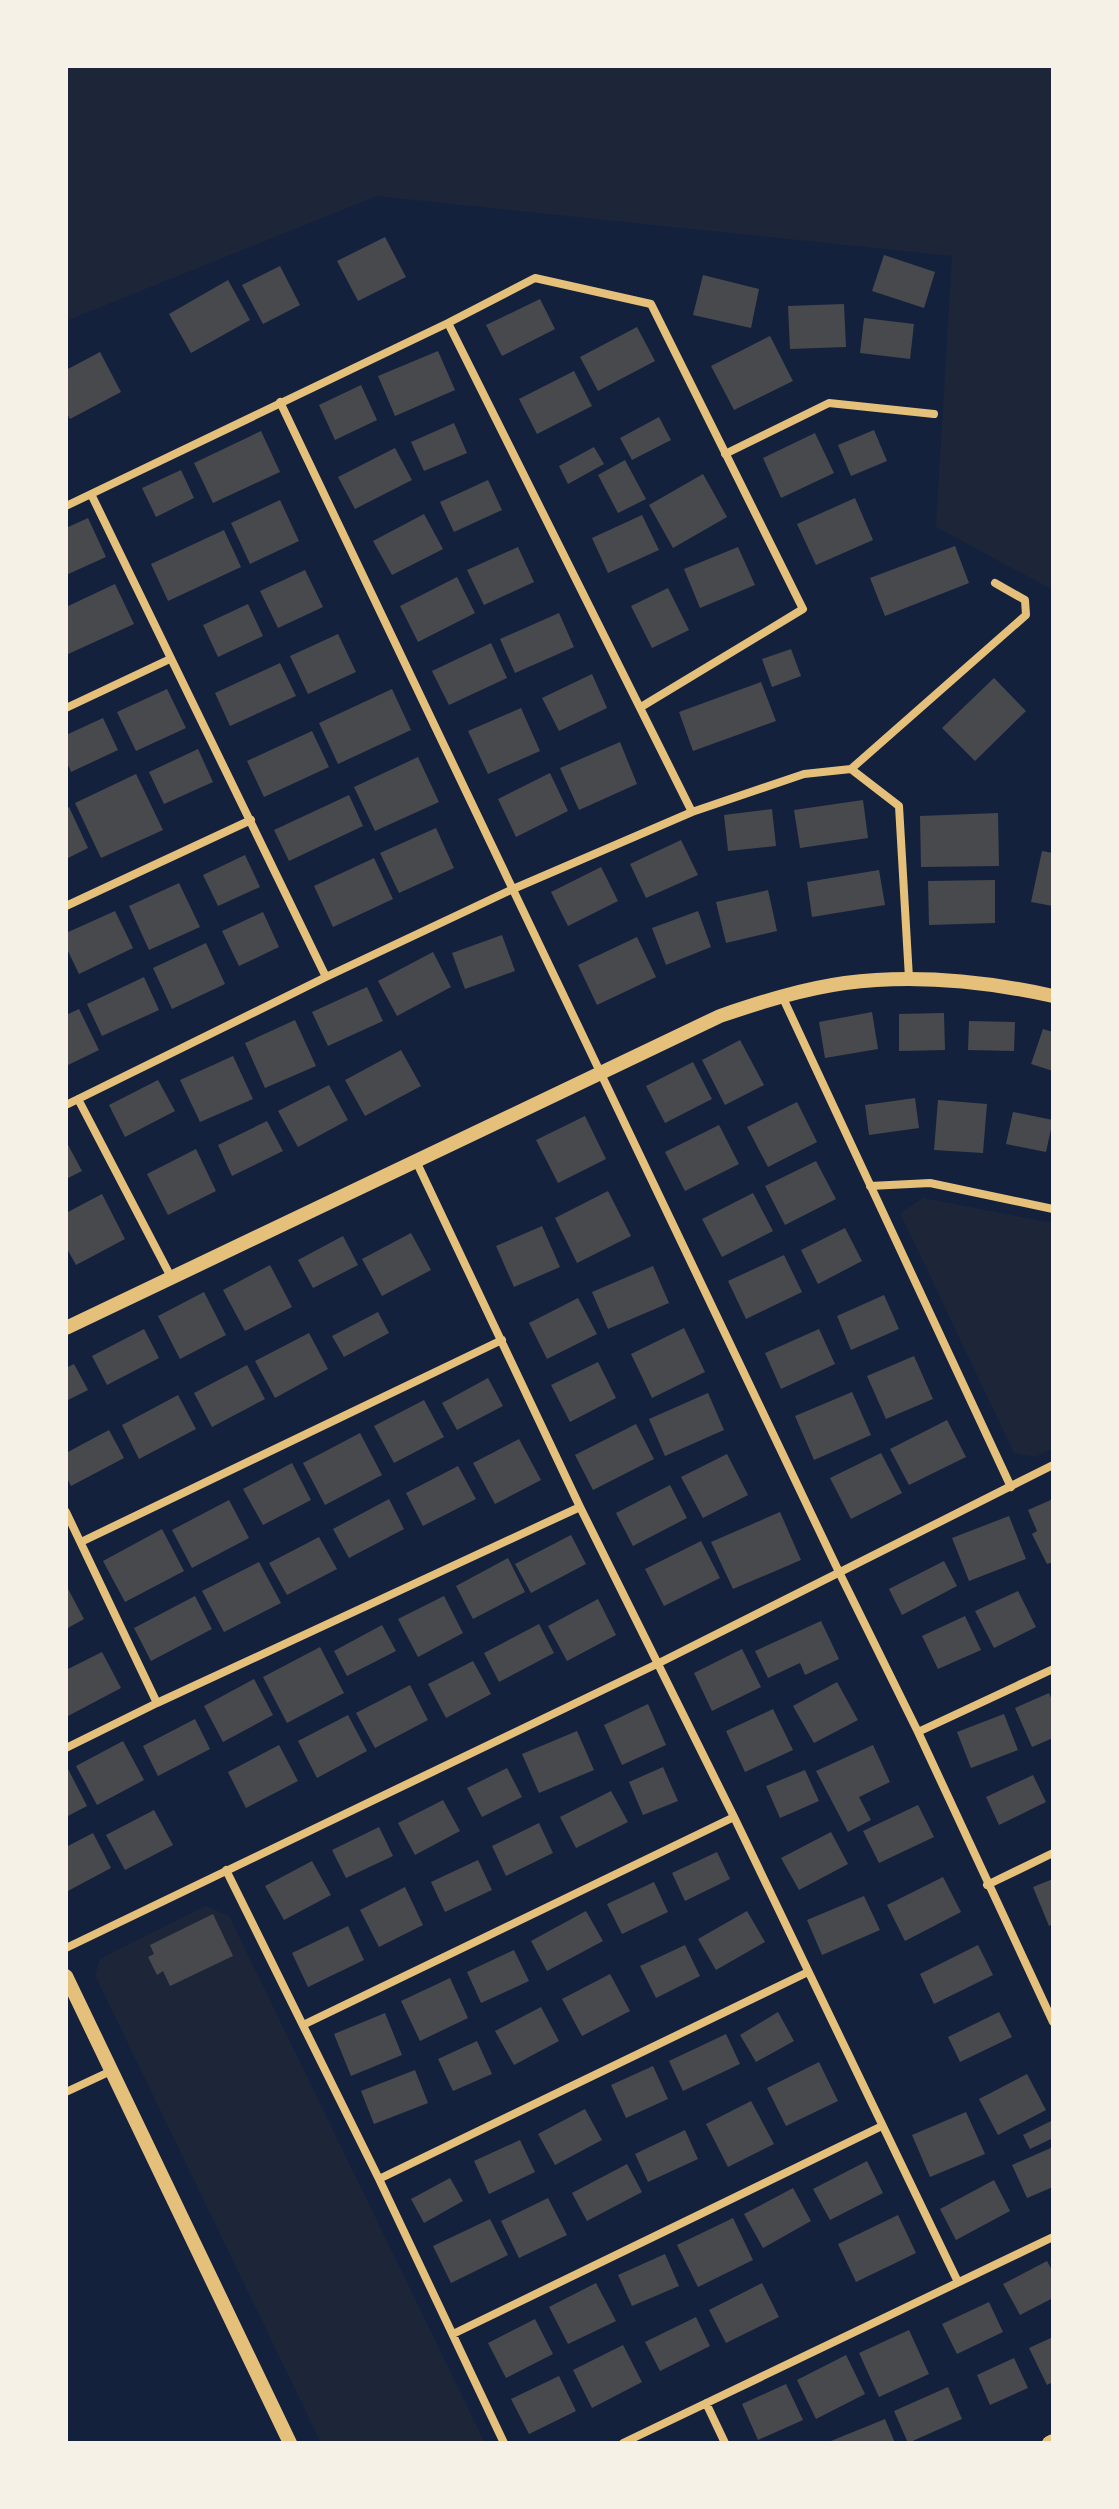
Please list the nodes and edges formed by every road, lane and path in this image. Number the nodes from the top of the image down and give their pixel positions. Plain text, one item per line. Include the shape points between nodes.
1 (448, 323) junction
2 (280, 402) junction
3 (934, 414) dead end
4 (725, 454) junction
5 (91, 494) junction
6 (66, 506) edge
7 (995, 583) dead end
8 (170, 659) junction
9 (641, 707) junction
10 (66, 708) edge
11 (851, 769) junction
12 (692, 812) junction
13 (251, 820) junction
14 (513, 889) junction
15 (66, 906) edge
16 (326, 977) junction
17 (909, 978) junction
18 (782, 996) junction
19 (1053, 996) edge
20 (599, 1072) junction
21 (78, 1099) junction
22 (66, 1105) edge
23 (416, 1161) junction
24 (870, 1186) junction
25 (1053, 1209) edge
26 (171, 1277) junction
27 (66, 1328) edge
28 (502, 1340) junction
29 (1053, 1465) edge
30 (1011, 1487) junction
31 (580, 1507) junction
32 (66, 1512) edge
33 (81, 1542) junction
34 (839, 1572) junction
35 (659, 1663) junction
36 (1053, 1669) edge
37 (157, 1703) junction
38 (918, 1732) junction
39 (66, 1748) edge
40 (734, 1817) junction
41 (1053, 1853) edge
42 (226, 1870) junction
43 (987, 1885) junction
44 (66, 1948) edge
45 (808, 1972) junction
46 (66, 1976) edge
47 (1053, 2022) edge
48 (303, 2025) junction
49 (111, 2071) junction
50 (66, 2092) edge
51 (882, 2126) junction
52 (379, 2179) junction
53 (1053, 2237) edge
54 (958, 2282) junction
55 (453, 2334) junction
56 (706, 2403) junction
57 (290, 2443) edge
58 (504, 2443) edge
59 (623, 2443) edge
60 (725, 2443) edge

1 - 2 street
1 - 4 street via 535,278 651,304
1 - 9 street
2 - 5 street
2 - 14 street
3 - 4 street via 829,403
4 - 9 street via 803,609
5 - 6 street
5 - 8 street
7 - 11 street via 1025,600 1026,615
8 - 10 street
8 - 13 street
9 - 12 street
11 - 12 street via 804,774
11 - 17 street via 899,806
12 - 14 street
13 - 15 street
13 - 16 street
14 - 16 street
14 - 20 street
16 - 21 street
17 - 18 street via 845,983
17 - 19 street
18 - 20 street via 720,1016
18 - 24 street
20 - 23 street
20 - 34 street
21 - 22 street
21 - 26 street
23 - 26 street
23 - 28 street
24 - 25 street via 930,1183
24 - 30 street
26 - 27 street
28 - 31 street
28 - 33 street
29 - 30 street
30 - 34 street
31 - 35 street
31 - 37 street
32 - 33 street
33 - 37 street
34 - 35 street
34 - 38 street
35 - 40 street
35 - 42 street
36 - 38 street
37 - 39 street
38 - 43 street
40 - 45 street
40 - 48 street
41 - 43 street
42 - 44 street
42 - 48 street
43 - 47 street
45 - 51 street
45 - 52 street
46 - 49 street
48 - 52 street
49 - 50 street
49 - 57 street
51 - 54 street
51 - 55 street
52 - 55 street
53 - 54 street
54 - 56 street
55 - 58 street
56 - 59 street
56 - 60 street

